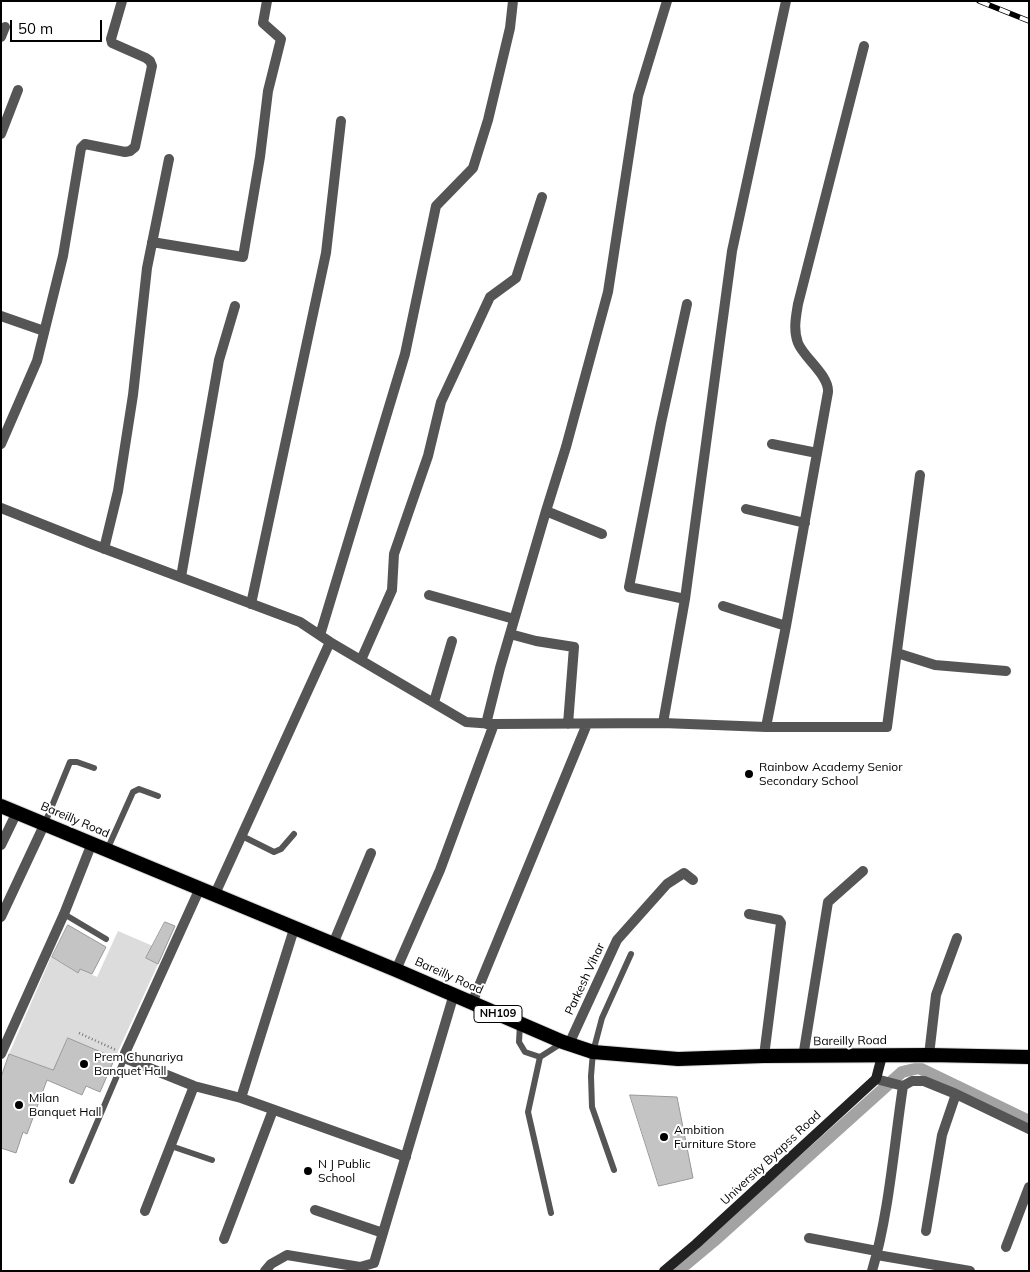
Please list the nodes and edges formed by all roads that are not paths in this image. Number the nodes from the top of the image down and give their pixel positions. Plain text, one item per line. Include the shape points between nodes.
1 (122, 1) edge
2 (267, 1) edge
3 (513, 1) edge
4 (667, 1) edge
5 (786, 1) edge
6 (864, 46) dead end
7 (18, 90) dead end
8 (341, 121) dead end
9 (1, 134) edge
10 (169, 160) dead end
11 (542, 196) dead end
12 (152, 242) junction
13 (687, 304) dead end
14 (235, 306) dead end
15 (1, 316) edge
16 (44, 331) junction
17 (1, 444) edge
18 (772, 444) dead end
19 (817, 453) junction
20 (920, 475) dead end
21 (1, 508) edge
22 (746, 509) dead end
23 (546, 511) junction
24 (805, 523) junction
25 (602, 534) dead end
26 (104, 549) junction
27 (181, 577) junction
28 (429, 595) dead end
29 (685, 599) junction
30 (251, 604) junction
31 (723, 606) dead end
32 (514, 619) junction
33 (786, 626) junction
34 (510, 634) junction
35 (320, 635) junction
36 (452, 641) dead end
37 (330, 642) junction
38 (898, 653) junction
39 (360, 660) junction
40 (1006, 671) dead end
41 (434, 702) junction
42 (663, 723) junction
43 (490, 724) junction
44 (568, 724) junction
45 (587, 724) junction
46 (766, 727) junction
47 (94, 768) dead end
48 (158, 796) dead end
49 (1, 806) edge
50 (17, 812) junction
51 (45, 823) junction
52 (294, 834) dead end
53 (242, 836) junction
54 (92, 843) junction
55 (1, 845) edge
56 (107, 850) junction
57 (371, 853) dead end
58 (864, 871) dead end
59 (693, 880) dead end
60 (200, 888) junction
61 (215, 894) junction
62 (64, 914) junction
63 (749, 914) dead end
64 (1, 917) edge
65 (294, 928) junction
66 (957, 938) dead end
67 (106, 939) dead end
68 (333, 944) junction
69 (631, 954) dead end
70 (396, 970) junction
71 (454, 994) junction
72 (472, 1003) junction
73 (520, 1023) junction
74 (566, 1043) junction
75 (593, 1052) junction
76 (1, 1054) edge
77 (125, 1055) junction
78 (929, 1055) junction
79 (764, 1056) junction
80 (882, 1056) junction
81 (540, 1057) junction
82 (803, 1057) junction
83 (1029, 1057) edge
84 (881, 1080) junction
85 (194, 1086) junction
86 (900, 1086) junction
87 (956, 1094) junction
88 (241, 1098) junction
89 (273, 1110) junction
90 (1029, 1129) edge
91 (171, 1146) junction
92 (406, 1158) junction
93 (212, 1160) dead end
94 (614, 1170) dead end
95 (72, 1181) dead end
96 (1029, 1187) edge
97 (315, 1210) dead end
98 (145, 1211) dead end
99 (551, 1213) dead end
100 (926, 1231) dead end
101 (383, 1233) junction
102 (809, 1238) dead end
103 (224, 1239) dead end
104 (1006, 1247) dead end
105 (877, 1253) junction
106 (265, 1271) edge
107 (664, 1271) edge
108 (872, 1271) edge
109 (970, 1271) edge

1 - 16 street via 112,43 146,58 152,66 135,146 125,152 85,144 81,148 63,256
2 - 12 street via 263,22 281,39 268,91 243,257
3 - 35 street via 510,28 488,120 473,168 436,206 405,354
4 - 23 street via 638,96 610,282
5 - 29 street via 732,251
6 - 19 street via 796,319 799,345 829,387
7 - 9 street
8 - 30 street via 326,253
10 - 12 street
11 - 39 street via 516,278 490,297 441,402 428,456 394,554 392,590
12 - 26 street via 118,491
13 - 29 street via 629,587
14 - 27 street via 219,360
15 - 16 street
16 - 17 street via 37,361
18 - 19 street
19 - 24 street
20 - 38 street
21 - 26 street
22 - 24 street
23 - 25 street
23 - 32 street
24 - 33 street
26 - 27 street
27 - 30 street
28 - 32 street
29 - 42 street
30 - 35 street via 300,622
31 - 33 street
32 - 34 street
33 - 46 street
34 - 43 street
34 - 44 street via 574,647
35 - 37 street
36 - 41 street
37 - 39 street
37 - 53 street
38 - 40 street via 935,666
38 - 46 street via 887,727
39 - 41 street
41 - 43 street via 466,722
42 - 45 street
42 - 46 street
43 - 44 street
43 - 70 street via 440,870
44 - 45 street
45 - 72 street
47 - 51 lane via 70,762
48 - 56 lane via 139,789 132,792
49 - 50 highway, Bareilly Road / NH109
50 - 51 highway, Bareilly Road / NH109
50 - 55 street
51 - 54 highway, Bareilly Road / NH109
51 - 64 street
52 - 53 lane via 274,852
53 - 61 street
54 - 56 highway, Bareilly Road / NH109
54 - 62 street
56 - 60 highway, Bareilly Road / NH109
57 - 68 street
58 - 82 street via 828,902
59 - 74 street, Parkesh Vihar via 684,873 667,884 617,940
60 - 61 highway, Bareilly Road / NH109
60 - 77 street
61 - 65 highway, Bareilly Road / NH109
62 - 67 lane
62 - 76 street
63 - 79 street via 781,923
65 - 68 highway, Bareilly Road / NH109
65 - 88 street
66 - 78 street via 936,995
68 - 70 highway, Bareilly Road / NH109
69 - 75 lane via 602,1018
70 - 71 highway, Bareilly Road / NH109
71 - 72 highway, Bareilly Road / NH109
71 - 92 street
72 - 73 highway, Bareilly Road / NH109
73 - 74 highway, Bareilly Road / NH109
73 - 81 lane via 519,1042 525,1052
74 - 75 highway, Bareilly Road / NH109
74 - 81 lane
75 - 79 highway, Bareilly Road / NH109 via 678,1059
75 - 94 lane via 592,1107
77 - 85 street via 127,1059
77 - 95 lane
78 - 80 highway, Bareilly Road / NH109
78 - 83 highway, Bareilly Road / NH109
79 - 82 highway, Bareilly Road / NH109
80 - 82 highway, Bareilly Road / NH109
80 - 84 main road
81 - 99 lane via 528,1112
84 - 86 street
84 - 107 main road, University Byapss Road
85 - 88 street
85 - 91 street
86 - 87 street via 924,1081
86 - 105 street
87 - 90 street
87 - 100 street via 942,1136
88 - 89 street
89 - 92 street
89 - 103 street
91 - 93 lane
91 - 98 street
92 - 101 street
96 - 104 street
97 - 101 street
101 - 106 street via 374,1263 360,1266 287,1255
102 - 105 street
105 - 108 street
105 - 109 street

